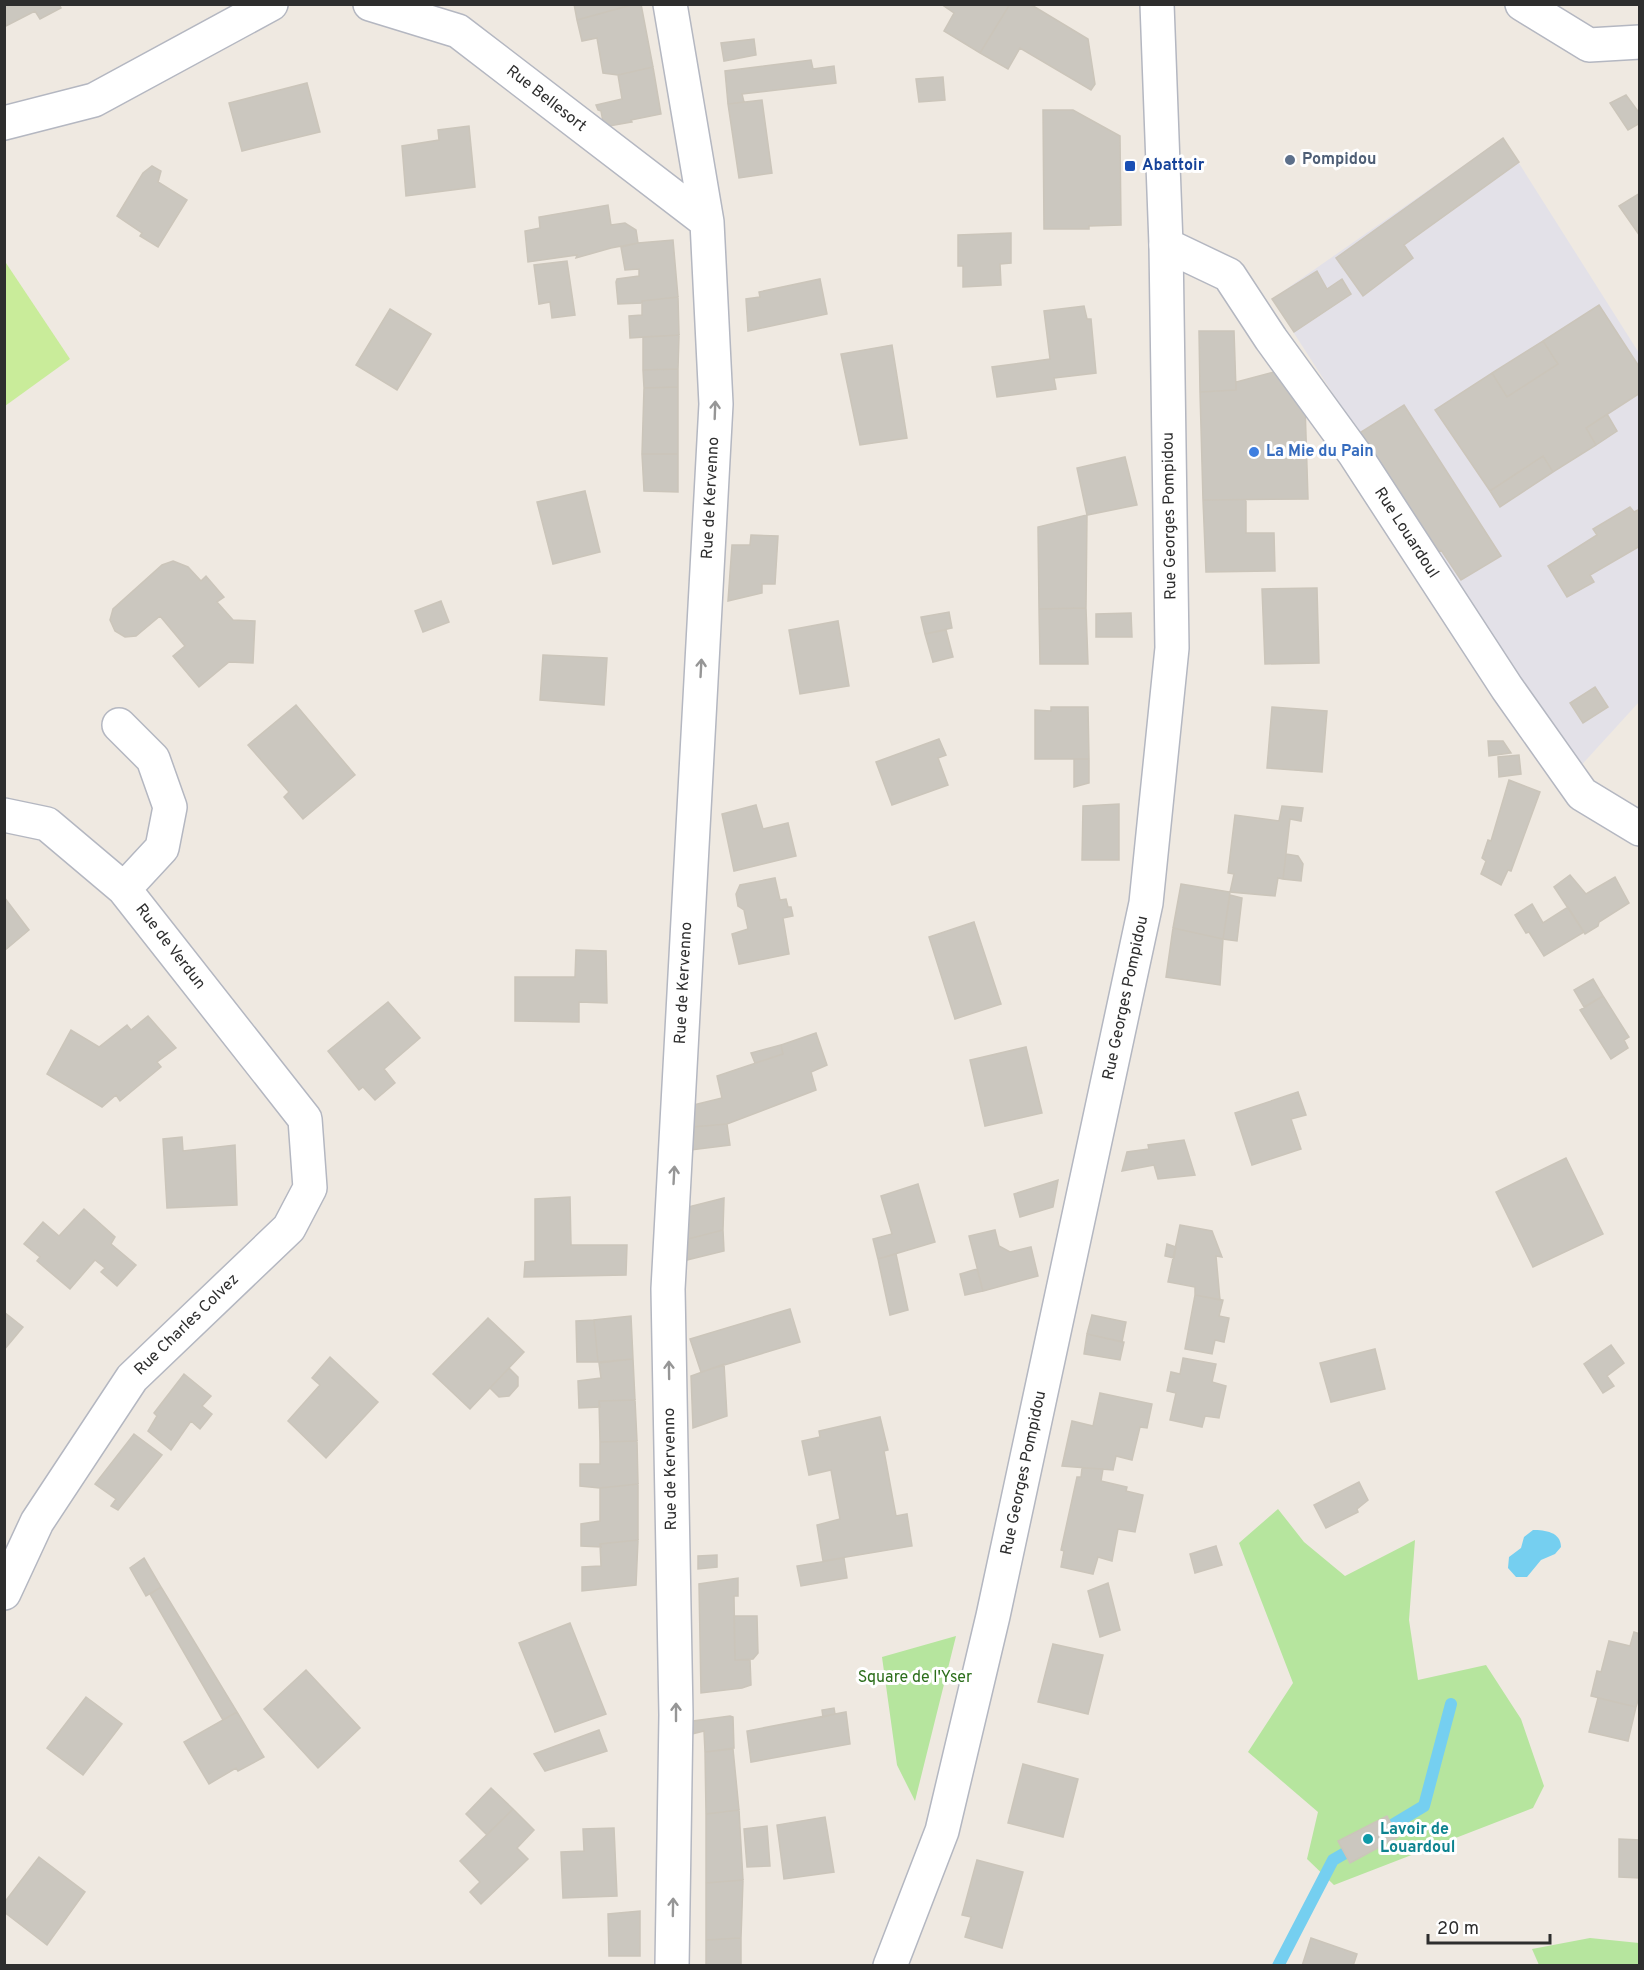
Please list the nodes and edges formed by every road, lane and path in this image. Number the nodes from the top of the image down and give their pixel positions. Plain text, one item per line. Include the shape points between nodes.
1 (271, 4) edge
2 (370, 4) edge
3 (670, 4) edge
4 (1157, 4) edge
5 (1522, 4) edge
6 (1640, 42) edge
7 (4, 123) edge
8 (707, 222) junction
9 (1166, 245) junction
10 (119, 725) dead end
11 (4, 815) edge
12 (1640, 829) edge
13 (124, 889) junction
14 (305, 1119) joint
15 (4, 1593) edge
16 (672, 1965) edge
17 (890, 1965) edge

1 - 7 street via 94,100
2 - 8 street, Rue Bellesort via 458,31
3 - 8 street, Rue de Kervenno
4 - 9 street, Rue Georges Pompidou
5 - 6 street via 1589,45
16 -> 8 street, Rue de Kervenno via 676,1715 668,1289 716,404
9 - 12 street, Rue Louardoul via 1229,275 1354,453 1507,688 1582,794
9 - 17 street, Rue Georges Pompidou via 1172,648 1146,903 993,1616 942,1831
10 - 13 street via 153,759 170,807 162,848
11 - 13 street, Rue de Verdun via 47,824
13 - 14 street, Rue de Verdun
14 - 15 street, Rue Charles Colvez via 310,1188 289,1228 132,1378 36,1522

